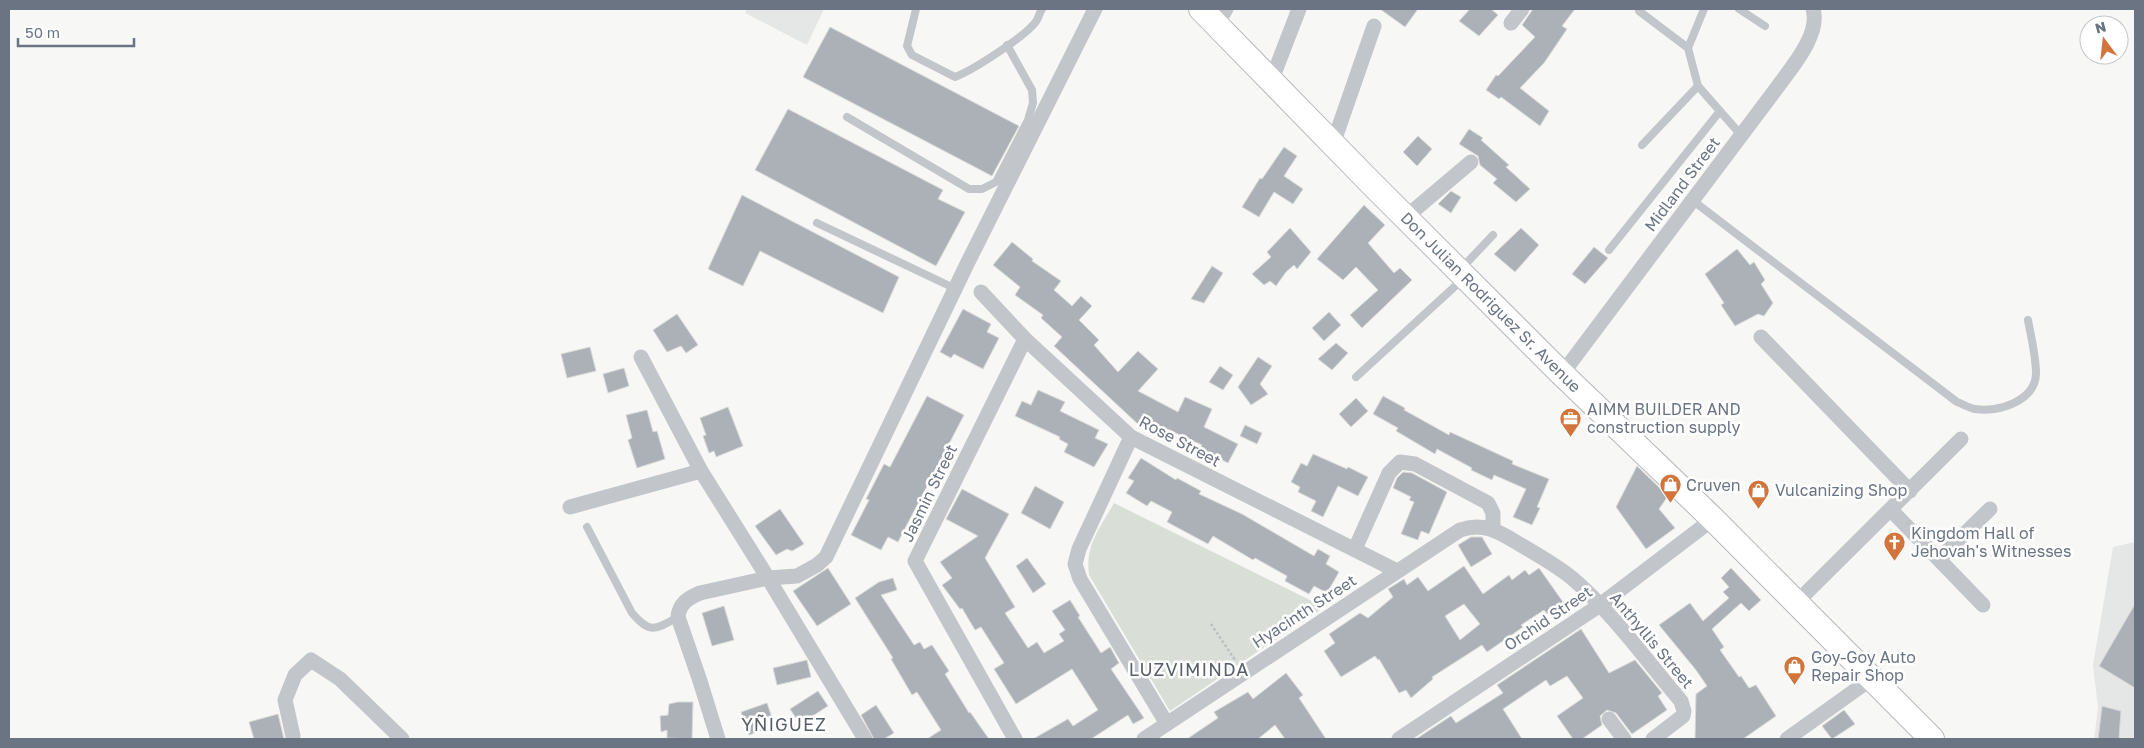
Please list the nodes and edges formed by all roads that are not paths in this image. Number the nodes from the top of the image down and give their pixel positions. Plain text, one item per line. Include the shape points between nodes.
1 (916, 9) edge
2 (1042, 9) edge
3 (1095, 9) edge
4 (1298, 9) edge
5 (1522, 9) edge
6 (1639, 9) edge
7 (1704, 9) edge
8 (1739, 9) edge
9 (1813, 9) edge
10 (1215, 14) edge
11 (1511, 23) dead end
12 (1374, 26) dead end
13 (1765, 26) dead end
14 (1007, 45) junction
15 (1688, 48) junction
16 (1272, 79) junction
17 (1698, 86) junction
18 (1720, 111) junction
19 (847, 117) dead end
20 (1741, 135) junction
21 (1333, 144) junction
22 (1642, 145) dead end
23 (1471, 162) dead end
24 (1692, 200) junction
25 (1406, 217) junction
26 (817, 223) dead end
27 (1493, 235) dead end
28 (1609, 250) dead end
29 (1462, 274) junction
30 (956, 288) junction
31 (982, 292) dead end
32 (2028, 320) dead end
33 (1761, 338) dead end
34 (1025, 339) junction
35 (641, 357) dead end
36 (1562, 374) junction
37 (1356, 377) dead end
38 (1131, 437) junction
39 (1961, 439) dead end
40 (701, 471) junction
41 (1910, 491) junction
42 (570, 507) dead end
43 (1990, 509) dead end
44 (1891, 510) junction
45 (1713, 520) junction
46 (587, 528) dead end
47 (1493, 528) junction
48 (1354, 549) junction
49 (1939, 559) junction
50 (1397, 571) junction
51 (768, 578) junction
52 (1796, 603) junction
53 (1600, 605) junction
54 (1983, 605) dead end
55 (678, 617) junction
56 (1870, 679) junction
57 (1609, 719) dead end
58 (1167, 724) junction
59 (293, 736) dead end
60 (402, 739) edge
61 (718, 739) edge
62 (864, 739) edge
63 (1015, 739) edge
64 (1144, 739) edge
65 (1399, 739) edge
66 (1624, 739) edge
67 (1653, 739) edge
68 (1786, 739) edge
69 (1932, 739) edge

1 - 14 lane via 907,46 912,55 955,77 967,73
2 - 14 lane via 1027,31
3 - 30 street
4 - 16 street
5 - 11 street
6 - 15 lane
7 - 15 lane
8 - 13 lane
9 - 20 street, Midland Street via 1812,31 1804,49
10 - 16 main road, Don Julian Rodriguez Sr. Avenue
12 - 21 street
14 - 19 lane via 1032,90 1033,103 1028,120 996,182 982,189 969,189
15 - 17 lane
16 - 21 main road, Don Julian Rodriguez Sr. Avenue
17 - 18 lane
17 - 22 lane
18 - 20 lane
18 - 28 lane
20 - 24 street, Midland Street
21 - 25 main road, Don Julian Rodriguez Sr. Avenue
23 - 25 street
24 - 32 lane via 1957,402 1976,409 1998,409 2019,401 2034,384 2034,350
24 - 36 street, Midland Street
25 - 29 main road, Don Julian Rodriguez Sr. Avenue
26 - 30 lane
27 - 29 lane
29 - 36 main road, Don Julian Rodriguez Sr. Avenue
29 - 37 lane
30 - 51 street via 826,557 797,576
31 - 34 street, Rose Street
33 - 41 street
34 - 38 street, Rose Street
34 - 63 street, Jasmin Street via 915,561
35 - 40 street
36 - 45 main road, Don Julian Rodriguez Sr. Avenue
38 - 48 street, Rose Street
38 - 58 street via 1075,564 1080,579
39 - 41 street
40 - 42 street
40 - 51 street
41 - 44 street
43 - 49 street
44 - 49 street
44 - 52 street
45 - 52 main road, Don Julian Rodriguez Sr. Avenue
45 - 53 street, Orchid Street
46 - 55 lane via 632,613 642,625 659,628
47 - 48 street via 1493,513 1488,503 1416,464 1400,462 1389,473
47 - 50 street, Hyacinth Street via 1477,526 1460,530
47 - 53 street, Anthyllis Street via 1561,569
48 - 50 street, Rose Street
49 - 54 street
50 - 58 street, Hyacinth Street
51 - 55 street via 700,593 678,609
51 - 62 street
52 - 56 main road, Don Julian Rodriguez Sr. Avenue
53 - 65 street, Orchid Street
53 - 67 street, Anthyllis Street via 1681,701 1684,711 1680,719
55 - 61 street
56 - 68 street
56 - 69 main road, Don Julian Rodriguez Sr. Avenue
57 - 66 street
58 - 64 street, Hyacinth Street
59 - 60 street via 285,700 295,675 311,660 340,679

